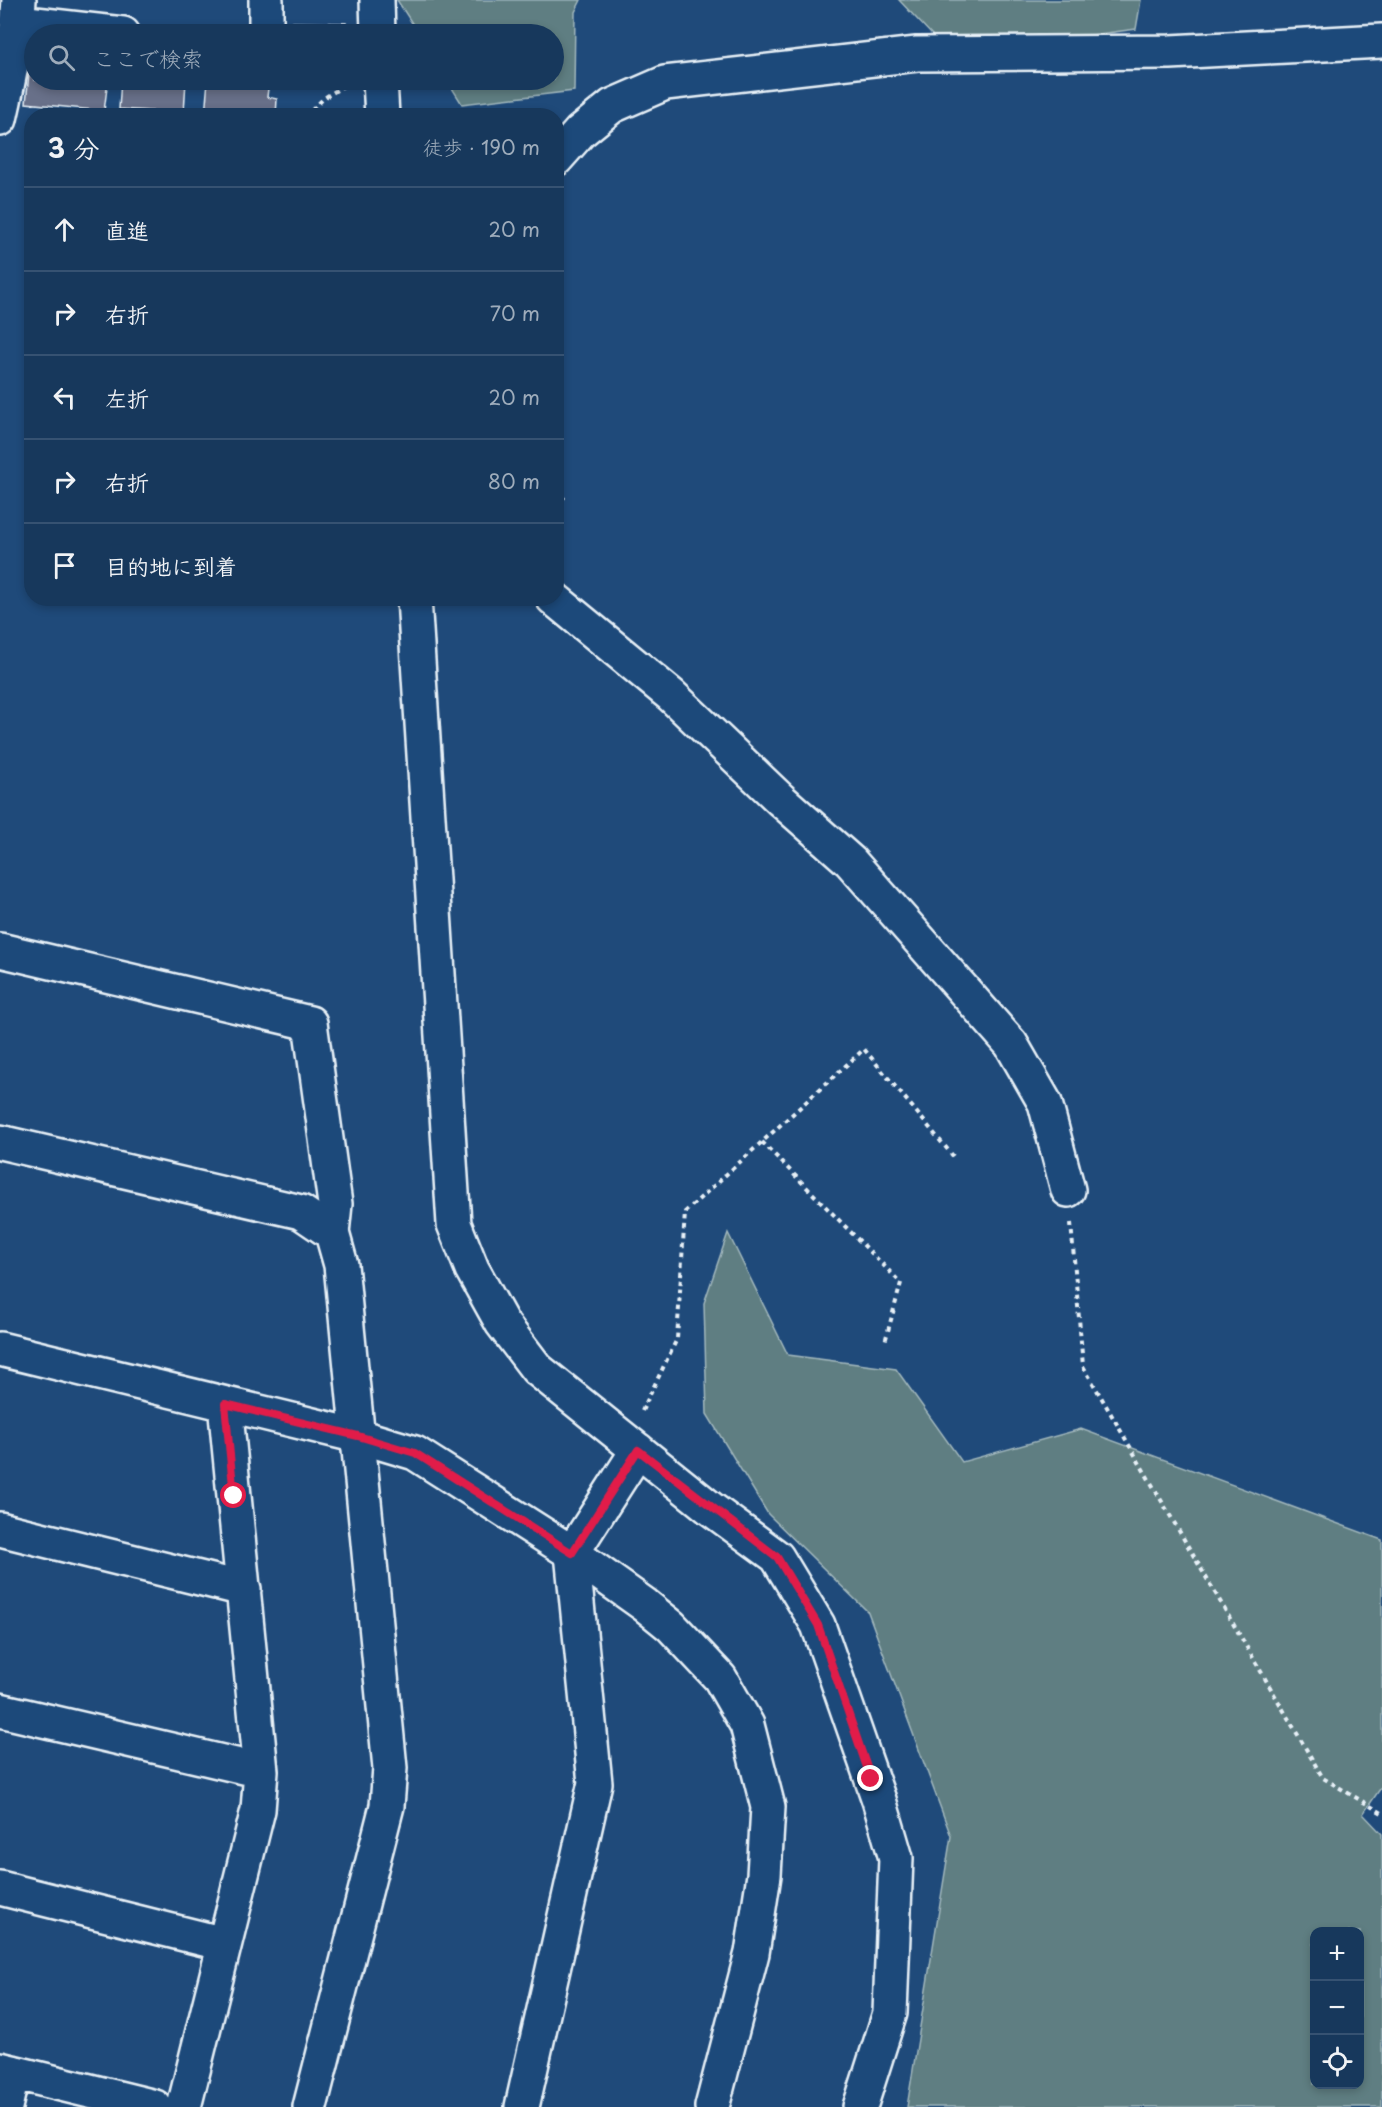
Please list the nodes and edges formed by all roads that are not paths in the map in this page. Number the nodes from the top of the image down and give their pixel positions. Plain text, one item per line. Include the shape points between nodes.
1 (266, 0) edge
2 (377, 0) edge
3 (18, 11) edge
4 (77, 24) edge
5 (267, 24) edge
6 (378, 24) edge
7 (1382, 40) edge
8 (381, 90) edge
9 (382, 108) edge
10 (0, 119) edge
11 (564, 150) edge
12 (415, 606) edge
13 (563, 606) edge
14 (0, 950) edge
15 (0, 1142) edge
16 (1068, 1190) road end
17 (332, 1233) junction
18 (0, 1349) edge
19 (225, 1404) junction
20 (358, 1436) junction
21 (633, 1446) junction
22 (0, 1530) edge
23 (572, 1553) junction
24 (244, 1588) junction
25 (0, 1710) edge
26 (261, 1771) junction
27 (0, 1888) edge
28 (224, 1944) junction
29 (7, 2071) edge
30 (5, 2107) edge
31 (155, 2107) edge
32 (184, 2107) edge
33 (310, 2107) edge
34 (522, 2107) edge
35 (712, 2107) edge
36 (860, 2107) edge

1 - 5 street
2 - 6 street
3 - 4 street
3 - 10 street
7 - 11 street via 1170,52 917,54 664,83 612,106
8 - 9 street
12 - 21 street via 454,1224 472,1269 502,1323 537,1369
13 - 16 street via 671,695 850,861 1011,1044 1045,1103
14 - 17 street via 310,1023 335,1204
15 - 17 street via 302,1212
17 - 20 street via 341,1265
18 - 19 street
19 - 20 street
19 - 24 street
20 - 23 street via 415,1453
20 - 33 street via 390,1768 387,1806
21 - 23 street
21 - 36 street via 777,1557 818,1625 879,1800 896,1858 890,2013
22 - 24 street
23 - 34 street via 595,1783
23 - 35 street via 671,1626 720,1678 747,1725 768,1807 764,1875 752,1953
24 - 26 street
25 - 26 street
26 - 28 street via 258,1810
27 - 28 street
28 - 32 street
29 - 30 street
29 - 31 street

